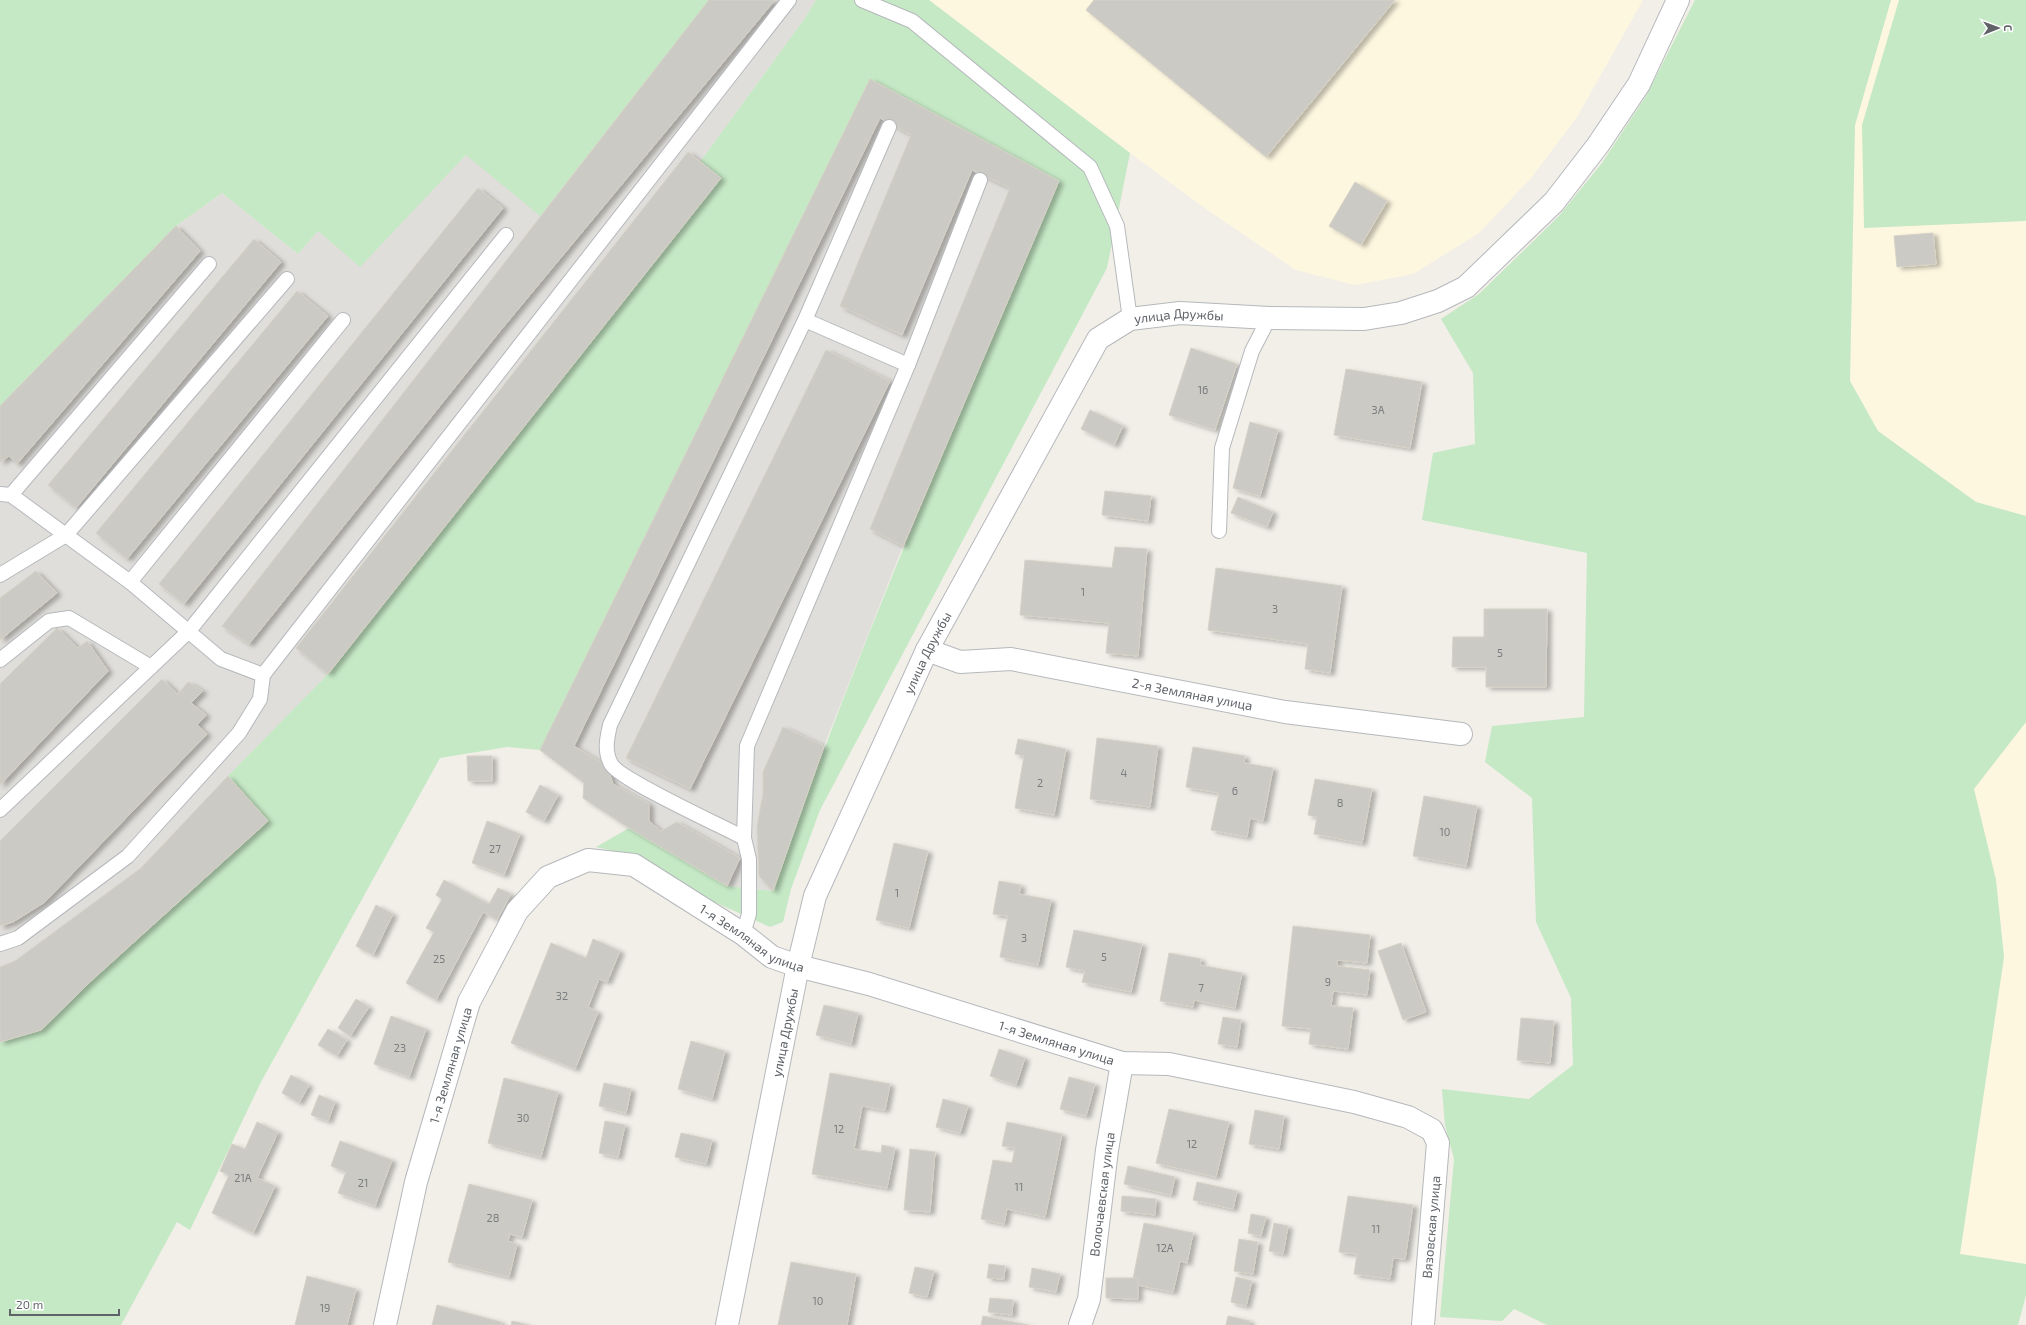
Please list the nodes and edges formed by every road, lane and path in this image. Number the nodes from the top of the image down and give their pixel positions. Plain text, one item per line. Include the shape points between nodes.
1 (789, 0) edge
2 (862, 0) edge
3 (1678, 0) edge
4 (889, 127) dead end
5 (980, 180) dead end
6 (506, 235) dead end
7 (209, 264) dead end
8 (287, 279) dead end
9 (1269, 318) junction
10 (1130, 319) junction
11 (343, 320) dead end
12 (805, 320) junction
13 (908, 365) junction
14 (5, 495) edge
15 (1220, 531) dead end
16 (66, 535) junction
17 (0, 575) edge
18 (130, 582) junction
19 (189, 631) junction
20 (927, 650) junction
21 (0, 660) edge
22 (151, 667) junction
23 (263, 674) junction
24 (1461, 734) dead end
25 (0, 810) edge
26 (744, 838) junction
27 (744, 934) junction
28 (0, 944) edge
29 (798, 966) junction
30 (1122, 1063) junction
31 (1432, 1130) joint
32 (385, 1325) edge
33 (727, 1325) edge
34 (1080, 1325) edge
35 (1423, 1325) edge

1 - 23 lane
2 - 10 lane via 912,21 1090,167 1117,226
3 - 9 street, улица Дружбы via 1639,84 1598,145 1554,202 1466,287 1438,301 1401,313 1364,319
4 - 12 lane
5 - 13 lane
6 - 19 lane
7 - 14 lane
8 - 16 lane
9 - 10 street, улица Дружбы via 1180,313
9 - 15 lane via 1252,351 1222,448
10 - 20 street, улица Дружбы via 1098,339
11 - 18 lane
12 - 13 lane
12 - 26 lane via 610,725 605,745 611,764 632,780
13 - 26 lane via 748,746
14 - 16 lane
16 - 17 lane
16 - 18 lane
18 - 19 lane
19 - 22 lane
19 - 23 lane via 221,659
20 - 24 street, 2-я Земляная улица via 960,662 1011,659 1285,712
20 - 29 street, улица Дружбы via 815,896
21 - 22 lane via 49,621 69,618
22 - 25 lane
23 - 28 lane via 260,699 239,733 128,856 18,938
26 - 27 lane via 750,859 749,914
27 - 29 street, 1-я Земляная улица via 772,957
27 - 32 street, 1-я Земляная улица via 634,864 588,860 548,877 517,911 469,1002 416,1182
29 - 30 street, 1-я Земляная улица via 869,984
29 - 33 street, улица Дружбы
30 - 31 street, 1-я Земляная улица via 1169,1064 1354,1102 1408,1117
30 - 34 street, Волочаевская улица via 1107,1150 1089,1299
31 - 35 street, Вязовская улица via 1438,1143

